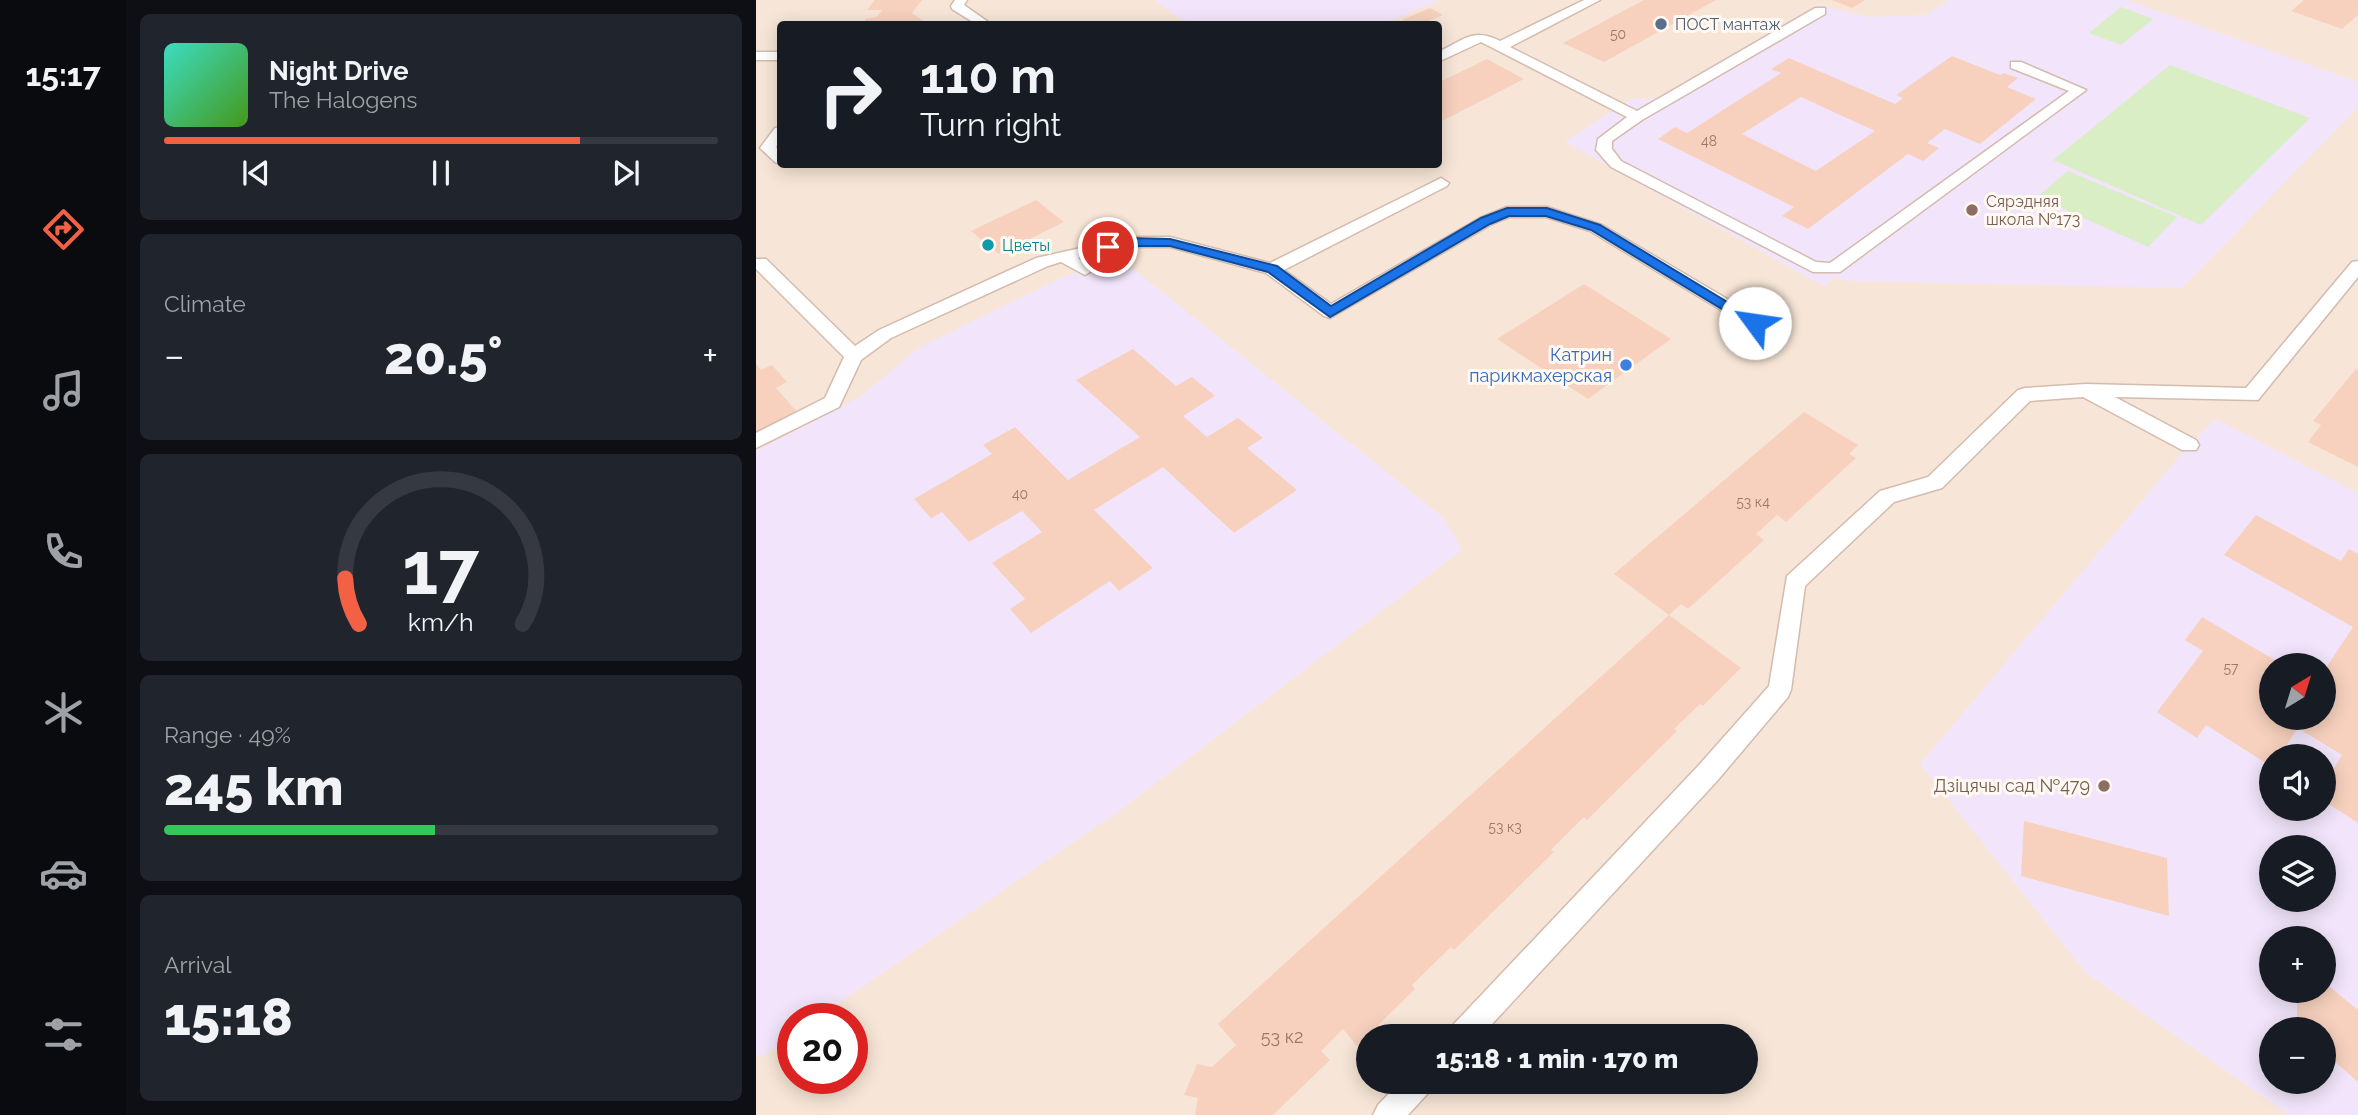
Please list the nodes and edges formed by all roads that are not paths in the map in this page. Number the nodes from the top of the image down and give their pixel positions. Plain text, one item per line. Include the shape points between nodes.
1 (961, 0) edge
2 (1594, 0) edge
3 (1820, 11) dead end
4 (980, 21) edge
5 (1499, 47) junction
6 (756, 56) edge
7 (777, 56) edge
8 (1442, 56) edge
9 (2016, 65) dead end
10 (1637, 117) junction
11 (777, 135) edge
12 (777, 156) edge
13 (1441, 183) dead end
14 (1063, 256) junction
15 (760, 263) dead end
16 (2358, 266) edge
17 (1272, 269) junction
18 (1085, 270) dead end
19 (1755, 323) dead end
20 (854, 356) junction
21 (2086, 390) junction
22 (756, 441) edge
23 (2189, 445) dead end
24 (1473, 1024) edge
25 (1408, 1094) edge
26 (1388, 1115) edge

1 - 4 lane via 957,6
2 - 5 lane
3 - 10 lane
5 - 8 lane via 1481,37
5 - 10 lane
6 - 7 lane
9 - 10 lane via 2079,90 1834,268 1813,267 1615,164 1604,150 1605,139
11 - 12 lane via 768,148
13 - 17 lane
14 - 17 lane via 1130,242 1170,242
14 - 18 lane
14 - 20 lane via 885,334
15 - 20 lane
16 - 21 lane via 2251,396
17 - 19 lane via 1330,312 1486,221 1507,212 1547,212 1595,228
20 - 22 lane via 832,402
21 - 23 lane
21 - 24 lane via 2025,395 1935,483 1887,496 1795,582 1780,690 1709,773
25 - 26 lane

